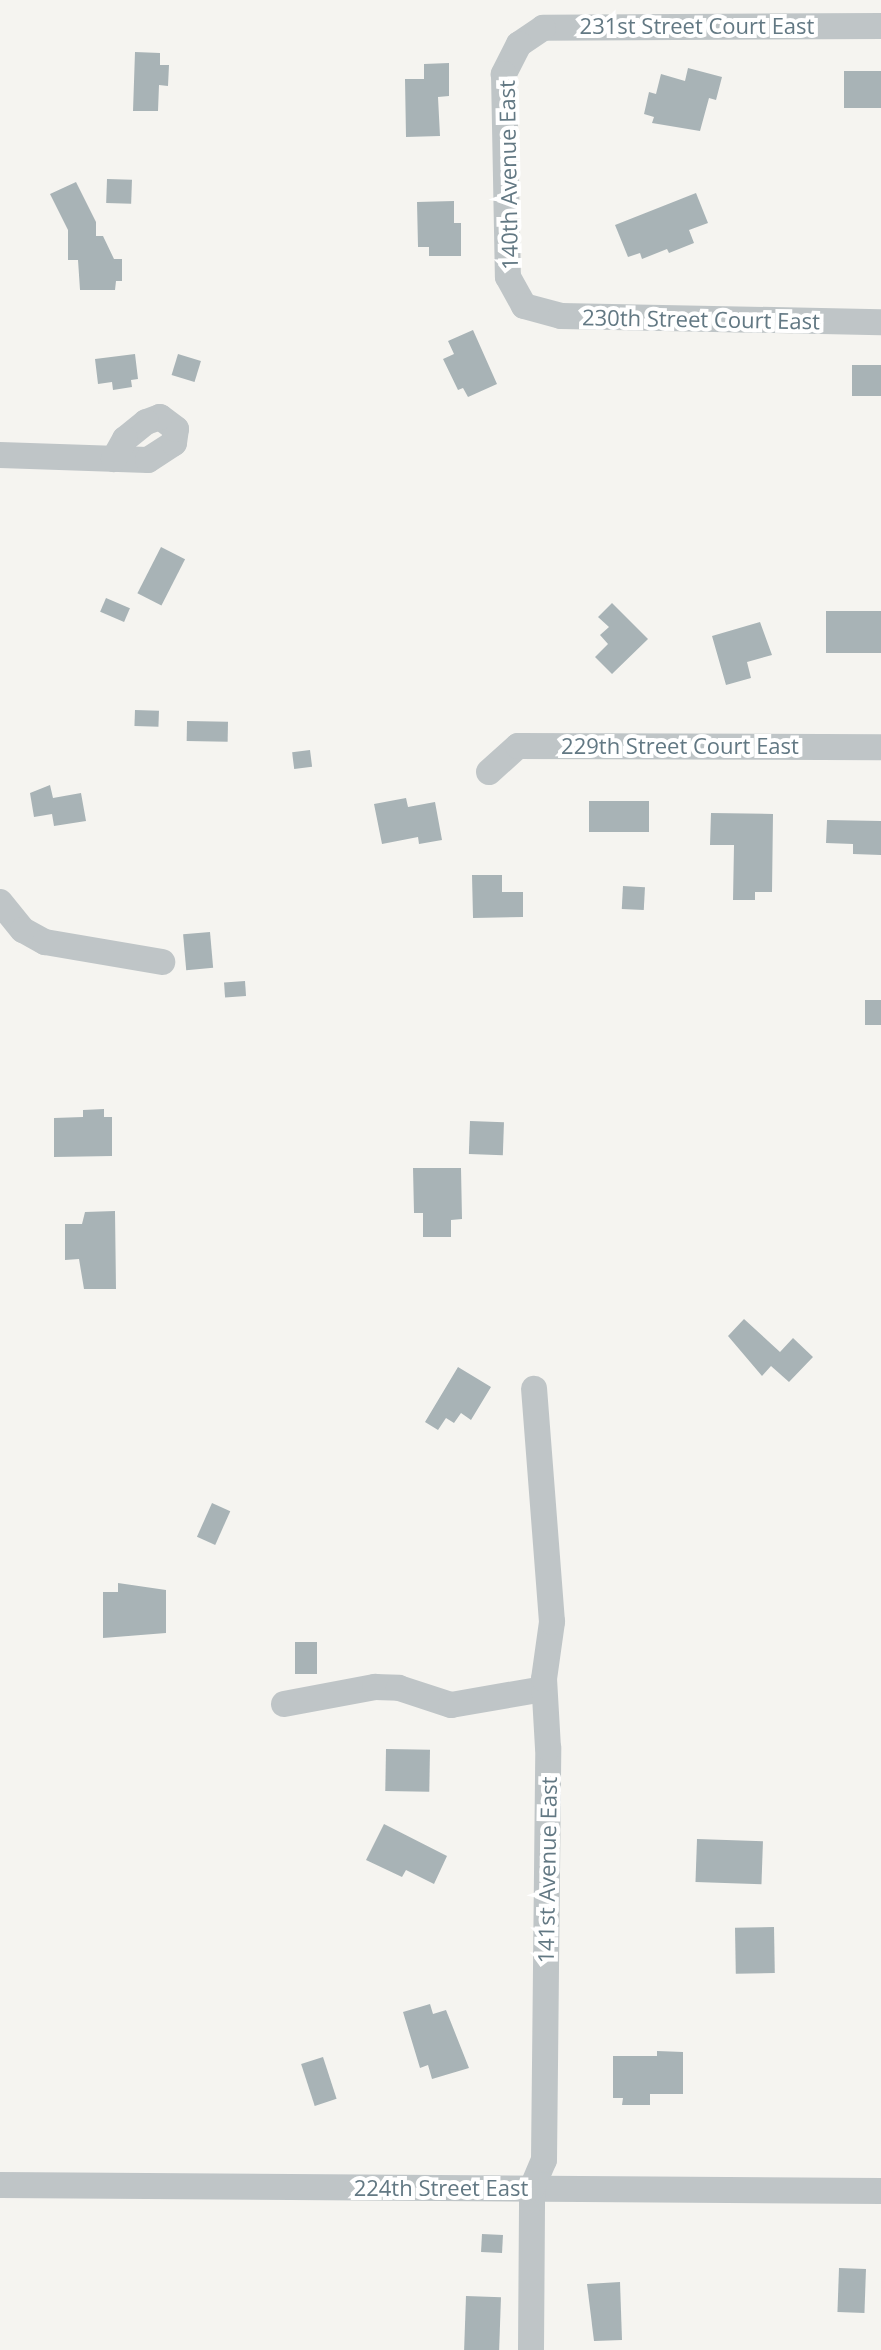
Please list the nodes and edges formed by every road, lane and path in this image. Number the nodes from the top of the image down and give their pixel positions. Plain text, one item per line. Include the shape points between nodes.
1 (881, 26) edge
2 (519, 44) joint
3 (524, 306) joint
4 (881, 322) edge
5 (0, 455) edge
6 (114, 459) junction
7 (881, 747) edge
8 (489, 772) dead end
9 (0, 902) edge
10 (162, 962) dead end
11 (534, 1389) dead end
12 (544, 1689) junction
13 (284, 1704) dead end
14 (0, 2185) edge
15 (532, 2188) junction
16 (881, 2191) edge
17 (531, 2350) edge

1 - 2 street, 231st Street Court East via 566,27 529,32
2 - 3 street, 140th Avenue East via 508,60 504,90 508,277
3 - 4 street, 230th Street Court East via 561,316
5 - 6 street
6 - 6 street via 148,460 174,443 176,429 169,419 146,422 125,439
7 - 8 street, 229th Street Court East via 518,746
9 - 10 street via 23,930 45,942
11 - 12 street, 141st Avenue East via 552,1622
12 - 13 street via 451,1705 399,1688 375,1687
12 - 15 street, 141st Avenue East via 544,2160
14 - 15 street, 224th Street East
15 - 16 street, 224th Street East
15 - 17 street, 141st Avenue East

